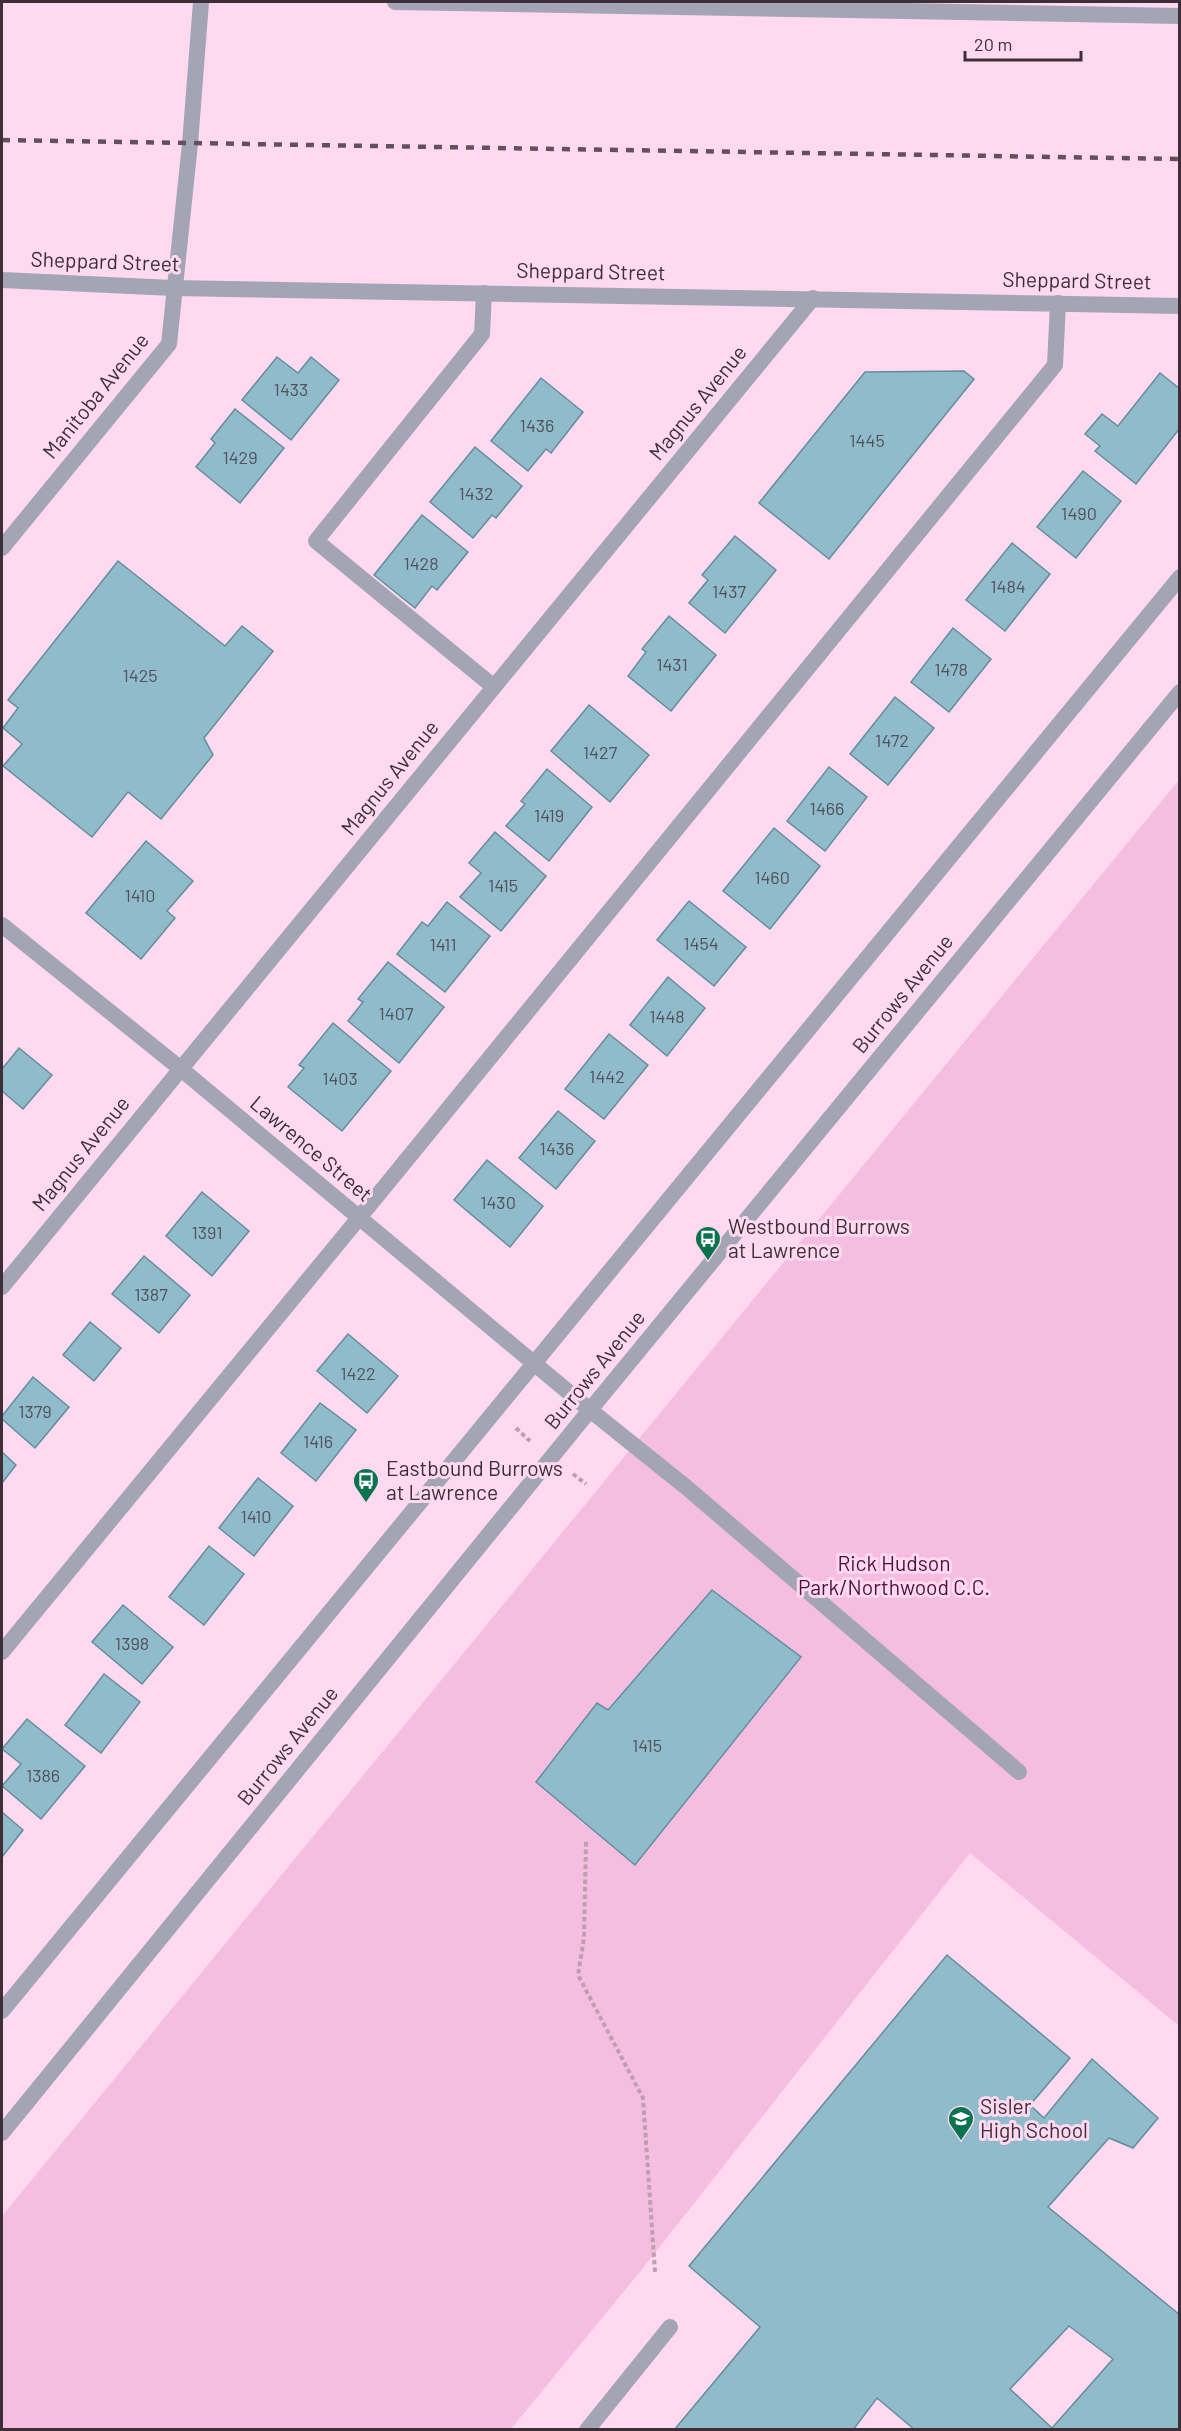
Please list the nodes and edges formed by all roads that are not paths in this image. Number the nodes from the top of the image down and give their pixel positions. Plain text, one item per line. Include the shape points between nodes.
1 (201, 2) edge
2 (395, 2) edge
3 (892, 6) edge
4 (1179, 15) edge
5 (2, 280) edge
6 (173, 288) junction
7 (484, 293) junction
8 (813, 298) junction
9 (1058, 303) junction
10 (1179, 306) edge
11 (2, 548) edge
12 (1179, 577) edge
13 (494, 687) junction
14 (1179, 692) edge
15 (2, 925) edge
16 (180, 1069) junction
17 (359, 1218) junction
18 (2, 1287) edge
19 (533, 1363) junction
20 (590, 1410) junction
21 (2, 1652) edge
22 (1019, 1772) dead end
23 (2, 2011) edge
24 (2, 2133) edge
25 (670, 2327) dead end
26 (587, 2430) edge

1 - 6 street, Manitoba Avenue
2 - 3 street
3 - 4 street
5 - 6 street, Sheppard Street
6 - 7 street, Sheppard Street
6 - 11 street, Manitoba Avenue via 169,344
7 - 8 street, Sheppard Street
7 - 13 street via 482,334 316,541
8 - 9 street, Sheppard Street
8 - 13 street, Magnus Avenue
9 - 10 street, Sheppard Street
9 - 17 street via 1055,364
12 - 19 street
13 - 16 street, Magnus Avenue
14 - 20 street, Burrows Avenue
15 - 16 street, Lawrence Street
16 - 17 street, Lawrence Street
16 - 18 street, Magnus Avenue
17 - 19 street, Lawrence Street
17 - 21 street
19 - 20 street, Lawrence Street
19 - 23 street
20 - 22 street, Lawrence Street via 686,1487
20 - 24 street, Burrows Avenue
25 - 26 street

